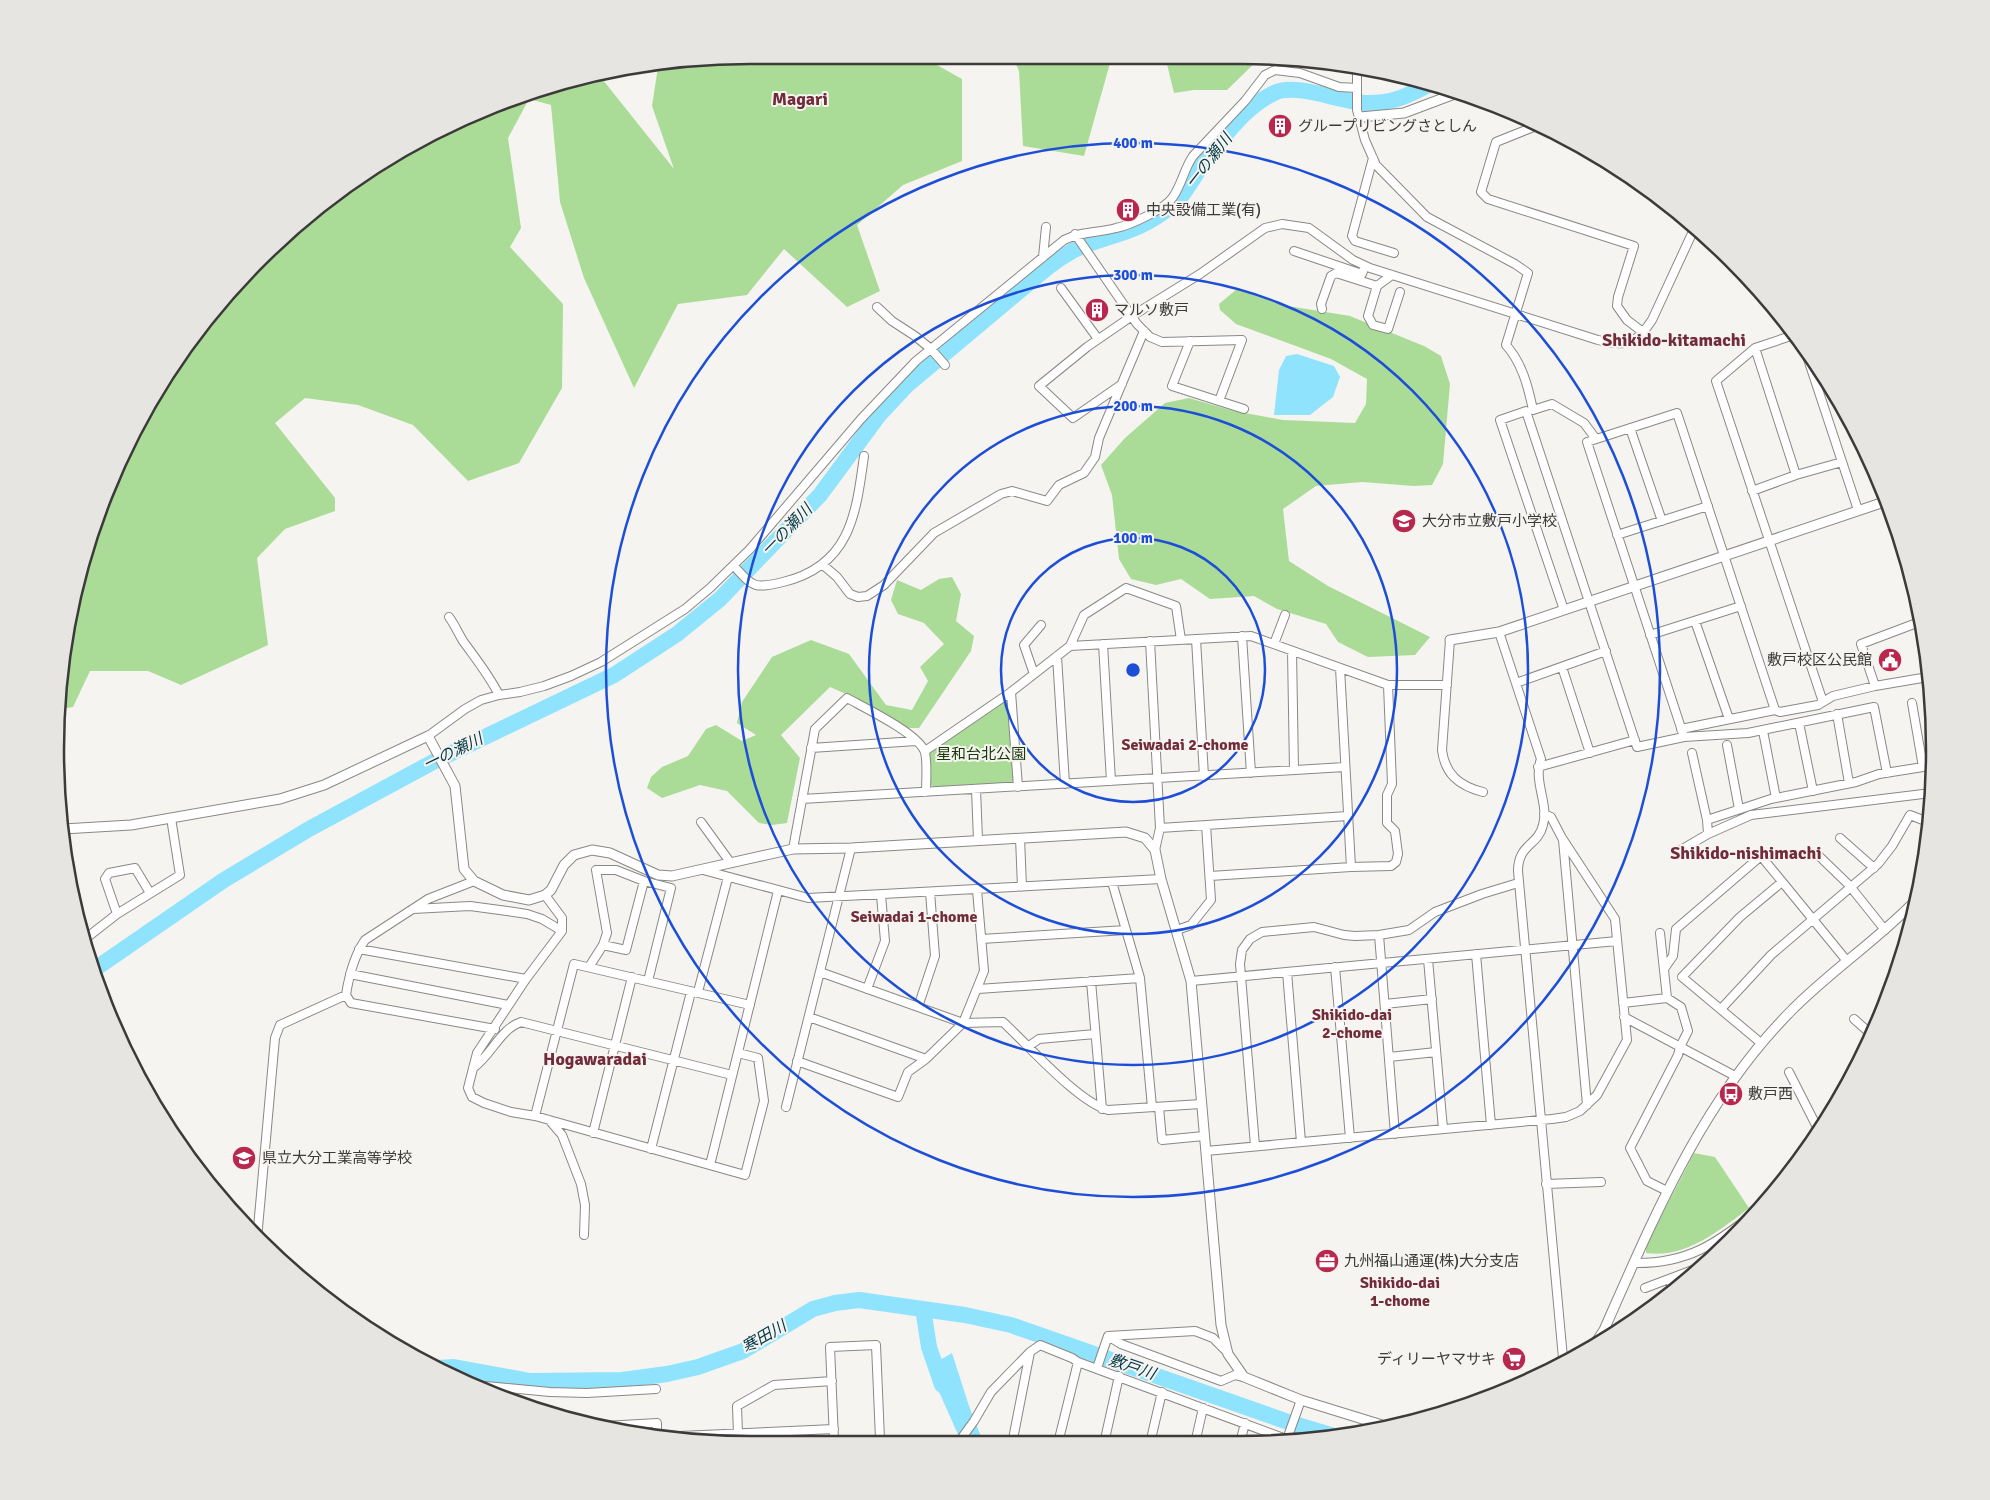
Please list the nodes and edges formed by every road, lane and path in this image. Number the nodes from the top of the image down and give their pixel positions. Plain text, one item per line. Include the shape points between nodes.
1 (1357, 74) edge
2 (1357, 90) junction
3 (1449, 96) edge
4 (1358, 113) junction
5 (1530, 128) edge
6 (1373, 158) junction
7 (1046, 226) dead end
8 (1692, 234) edge
9 (1076, 236) junction
10 (1294, 251) dead end
11 (1394, 253) dead end
12 (1042, 257) junction
13 (1365, 266) junction
14 (1392, 275) junction
15 (1377, 286) junction
16 (1061, 288) dead end
17 (1400, 292) dead end
18 (877, 308) dead end
19 (1322, 309) dead end
20 (1515, 315) junction
21 (1132, 316) junction
22 (1144, 331) junction
23 (1644, 333) junction
24 (1788, 337) edge
25 (1098, 339) junction
26 (1190, 341) junction
27 (1755, 348) junction
28 (932, 350) junction
29 (944, 364) dead end
30 (1812, 370) edge
31 (1122, 384) junction
32 (1219, 401) junction
33 (1244, 409) dead end
34 (1630, 428) junction
35 (1596, 439) junction
36 (864, 456) dead end
37 (1842, 462) junction
38 (1796, 475) junction
39 (1752, 491) junction
40 (1880, 503) edge
41 (1708, 506) junction
42 (1858, 510) junction
43 (1662, 521) junction
44 (1617, 535) junction
45 (1769, 540) junction
46 (1724, 556) junction
47 (823, 565) junction
48 (736, 568) junction
49 (1634, 586) junction
50 (1589, 601) junction
51 (1741, 606) junction
52 (1564, 610) junction
53 (1285, 615) dead end
54 (449, 617) dead end
55 (1696, 620) junction
56 (1914, 624) edge
57 (1041, 625) dead end
58 (1499, 632) junction
59 (1650, 635) junction
60 (1242, 636) junction
61 (1196, 639) junction
62 (1181, 640) junction
63 (1450, 640) joint
64 (1150, 641) junction
65 (1103, 644) junction
66 (1274, 644) junction
67 (1070, 646) junction
68 (1292, 650) junction
69 (1606, 651) junction
70 (1057, 656) junction
71 (1562, 667) junction
72 (1340, 668) junction
73 (1034, 674) junction
74 (1922, 678) edge
75 (1516, 682) junction
76 (1388, 685) junction
77 (1446, 685) junction
78 (1876, 686) junction
79 (1012, 692) junction
80 (499, 695) junction
81 (1823, 702) junction
82 (1912, 703) dead end
83 (1775, 710) junction
84 (1837, 714) junction
85 (1729, 719) junction
86 (1799, 723) junction
87 (1763, 731) junction
88 (1682, 733) junction
89 (1635, 740) junction
90 (431, 741) junction
91 (916, 741) junction
92 (1727, 745) dead end
93 (811, 748) junction
94 (925, 751) junction
95 (1590, 753) junction
96 (1692, 753) dead end
97 (1538, 767) junction
98 (1345, 768) junction
99 (1294, 770) junction
100 (1251, 773) junction
101 (1887, 773) junction
102 (1204, 776) junction
103 (1158, 778) junction
104 (1111, 781) junction
105 (1849, 783) junction
106 (1065, 784) junction
107 (1018, 787) junction
108 (976, 789) junction
109 (1813, 791) junction
110 (926, 792) junction
111 (1483, 792) dead end
112 (1925, 794) edge
113 (1776, 798) junction
114 (802, 799) junction
115 (1740, 809) junction
116 (1544, 814) junction
117 (1348, 816) junction
118 (171, 818) junction
119 (1707, 820) junction
120 (1922, 820) edge
121 (701, 822) dead end
122 (1206, 825) junction
123 (1160, 828) junction
124 (69, 830) edge
125 (1708, 834) junction
126 (1020, 838) junction
127 (1563, 838) junction
128 (1840, 838) dead end
129 (978, 840) junction
130 (851, 848) junction
131 (793, 849) junction
132 (1155, 850) junction
133 (1679, 851) dead end
134 (1818, 855) dead end
135 (730, 862) junction
136 (1351, 867) junction
137 (1874, 868) junction
138 (703, 870) junction
139 (669, 876) junction
140 (1210, 876) junction
141 (728, 877) junction
142 (1161, 879) junction
143 (474, 881) junction
144 (644, 881) junction
145 (1112, 882) junction
146 (1782, 882) junction
147 (1518, 883) junction
148 (1022, 887) junction
149 (671, 888) junction
150 (1850, 888) junction
151 (977, 890) junction
152 (778, 891) junction
153 (930, 892) junction
154 (150, 893) junction
155 (545, 895) junction
156 (882, 895) junction
157 (839, 898) junction
158 (1907, 908) edge
159 (410, 910) junction
160 (117, 914) junction
161 (1812, 918) junction
162 (1126, 930) junction
163 (1177, 930) junction
164 (1885, 930) junction
165 (562, 931) junction
166 (1660, 933) dead end
167 (1379, 934) junction
168 (89, 936) edge
169 (981, 939) junction
170 (1617, 941) junction
171 (602, 945) junction
172 (1571, 945) junction
173 (359, 949) junction
174 (1525, 950) junction
175 (1476, 954) junction
176 (1428, 958) junction
177 (1847, 961) junction
178 (1381, 963) junction
179 (589, 967) junction
180 (1335, 967) junction
181 (1664, 969) junction
182 (820, 972) junction
183 (1287, 972) junction
184 (350, 974) junction
185 (1240, 976) junction
186 (632, 977) junction
187 (1140, 978) junction
188 (526, 979) junction
189 (648, 981) junction
190 (1091, 981) junction
191 (1192, 981) junction
192 (699, 988) dead end
193 (978, 988) junction
194 (867, 989) junction
195 (691, 992) junction
196 (346, 994) junction
197 (1667, 998) junction
198 (1432, 999) junction
199 (1622, 1002) junction
200 (1384, 1004) junction
201 (508, 1005) junction
202 (750, 1005) junction
203 (918, 1007) junction
204 (1721, 1009) junction
205 (809, 1016) junction
206 (1624, 1017) junction
207 (1854, 1019) dead end
208 (963, 1023) junction
209 (495, 1029) junction
210 (1866, 1030) edge
211 (557, 1031) junction
212 (1096, 1034) junction
213 (1761, 1043) junction
214 (615, 1046) junction
215 (1028, 1046) junction
216 (1680, 1047) junction
217 (1436, 1052) junction
218 (738, 1053) junction
219 (1389, 1057) junction
220 (926, 1059) junction
221 (674, 1060) junction
222 (797, 1061) junction
223 (473, 1068) junction
224 (1789, 1072) dead end
225 (732, 1075) junction
226 (1735, 1076) junction
227 (1201, 1104) junction
228 (1587, 1105) junction
229 (786, 1107) dead end
230 (1155, 1107) junction
231 (1102, 1109) junction
232 (535, 1116) junction
233 (549, 1120) junction
234 (1540, 1120) junction
235 (1815, 1124) edge
236 (1491, 1125) junction
237 (1443, 1129) junction
238 (593, 1132) junction
239 (1395, 1134) junction
240 (1204, 1136) junction
241 (1350, 1138) junction
242 (1301, 1142) junction
243 (1255, 1146) junction
244 (651, 1149) junction
245 (1206, 1151) junction
246 (710, 1165) junction
247 (1601, 1182) dead end
248 (1546, 1184) junction
249 (1667, 1190) junction
250 (257, 1227) edge
251 (584, 1235) dead end
252 (1719, 1241) edge
253 (1634, 1263) junction
254 (1681, 1275) edge
255 (1671, 1279) junction
256 (1671, 1283) edge
257 (1645, 1288) dead end
258 (1603, 1332) edge
259 (1107, 1340) junction
260 (1030, 1352) junction
261 (1228, 1354) junction
262 (1563, 1355) edge
263 (1078, 1362) junction
264 (1098, 1365) junction
265 (1120, 1376) junction
266 (1244, 1377) junction
267 (832, 1381) junction
268 (494, 1387) edge
269 (656, 1389) dead end
270 (1162, 1392) junction
271 (1300, 1403) junction
272 (1203, 1408) junction
273 (1374, 1423) edge
274 (1245, 1424) junction
275 (627, 1425) edge
276 (834, 1429) junction
277 (657, 1430) edge
278 (738, 1434) junction
279 (714, 1435) edge
280 (1276, 1435) edge
281 (1288, 1435) edge
282 (834, 1436) edge
283 (880, 1436) edge
284 (963, 1436) edge
285 (1014, 1436) edge
286 (1061, 1436) edge
287 (1106, 1436) edge
288 (1152, 1436) edge
289 (1197, 1436) edge
290 (1242, 1436) edge

1 - 2 street
2 - 4 street
2 - 9 street via 1300,73 1275,70 1265,75 1193,156 1172,199 1159,209 1117,228
3 - 4 street via 1404,113
4 - 6 street
5 - 23 street via 1496,142 1481,192 1488,199 1634,246 1617,306 1627,320
6 - 11 street via 1352,236 1355,241
6 - 20 street via 1376,165 1427,217 1528,273
7 - 12 street
8 - 23 street
9 - 12 street via 1064,240
9 - 21 street
10 - 13 street via 1362,274
12 - 28 street
13 - 14 street
13 - 21 street via 1309,228 1282,224 1266,228
14 - 15 street
14 - 20 street
15 - 17 street via 1368,316 1373,325 1388,329
15 - 19 street via 1336,272 1331,276
16 - 25 street
18 - 28 street
20 - 23 street via 1613,344 1636,340
20 - 35 street via 1506,345 1515,354 1521,368 1533,410 1552,404 1584,423
21 - 22 street
21 - 25 street
22 - 26 street via 1162,342
22 - 31 street
24 - 27 street
25 - 31 street via 1039,386 1073,418
26 - 32 street via 1172,386
26 - 32 street via 1242,340
27 - 38 street
27 - 39 street via 1716,381
28 - 29 street
28 - 48 street via 916,361 873,405
30 - 37 street
31 - 47 street via 1090,465 1084,473 1059,485 1047,501 1012,491 1001,494 934,533 884,584 867,596 850,594
32 - 33 street
34 - 35 street
34 - 41 street via 1677,413
34 - 43 street
35 - 44 street via 1587,442
36 - 47 street via 855,512 847,535
37 - 38 street
37 - 42 street
38 - 39 street
39 - 45 street
40 - 42 street
41 - 43 street
41 - 46 street
42 - 45 street
43 - 44 street
44 - 49 street
45 - 46 street
45 - 81 street
46 - 49 street
46 - 51 street
47 - 48 street via 809,573 766,586 749,583
48 - 80 street via 685,609 601,662 544,686
49 - 50 street
49 - 59 street
50 - 52 street
50 - 52 street via 1526,411 1500,420
50 - 69 street
51 - 55 street
51 - 83 street
52 - 58 street
53 - 66 street
54 - 80 street
55 - 59 street
55 - 85 street
56 - 78 street via 1861,644
57 - 73 street via 1024,645
58 - 63 street
58 - 75 street
59 - 88 street
60 - 61 street
60 - 66 street
60 - 100 street
61 - 62 street
61 - 102 street
62 - 64 street
62 - 67 street via 1176,606 1126,588 1084,615
63 - 77 street
64 - 65 street
64 - 103 street
65 - 67 street
65 - 104 street
66 - 68 street
67 - 70 street
68 - 72 street
68 - 99 street
69 - 71 street
69 - 89 street
70 - 73 street
70 - 106 street
71 - 75 street
71 - 95 street
72 - 76 street
72 - 98 street
73 - 79 street
74 - 78 street
75 - 97 street via 1541,759
76 - 77 street
76 - 136 street via 1392,784 1386,795 1387,823 1395,831 1398,854 1391,866
77 - 111 street via 1444,763 1456,778
78 - 81 street via 1833,696
79 - 94 street
79 - 107 street
80 - 90 street via 465,709
81 - 83 street via 1780,712
82 - 101 street via 1923,767
83 - 85 street
84 - 86 street
84 - 101 street via 1874,707
84 - 105 street
85 - 88 street
86 - 87 street
86 - 109 street
87 - 88 street
87 - 113 street
88 - 89 street via 1637,747
89 - 95 street
90 - 118 street via 280,799
90 - 143 street via 455,786 464,869
91 - 93 street
91 - 93 street via 847,698 814,729
91 - 94 street
92 - 115 street
93 - 114 street
94 - 110 street
95 - 97 street
96 - 119 street
97 - 116 street
98 - 99 street
98 - 117 street
99 - 100 street
100 - 102 street
101 - 105 street
102 - 103 street
103 - 104 street
103 - 123 street
104 - 106 street
105 - 109 street
106 - 107 street
107 - 108 street
108 - 110 street
108 - 129 street
109 - 113 street
110 - 114 street
112 - 125 street via 1751,815
113 - 115 street
114 - 131 street
115 - 119 street
116 - 127 street via 1551,817
116 - 147 street via 1540,834 1526,847 1518,861
117 - 122 street
117 - 136 street
118 - 124 street
118 - 154 street via 180,875
119 - 125 street
120 - 137 street via 1910,815 1892,846
121 - 135 street
122 - 123 street
122 - 140 street
123 - 132 street
125 - 133 street
126 - 129 street
126 - 132 street via 1126,832 1145,838
126 - 148 street
127 - 170 street via 1615,920
127 - 172 street
128 - 137 street
129 - 130 street
130 - 131 street
130 - 157 street
131 - 135 street
132 - 142 street
134 - 150 street
135 - 138 street
136 - 140 street
137 - 150 street
138 - 139 street
138 - 141 street
139 - 149 street
139 - 155 street via 658,875 610,853 592,850 574,855
140 - 163 street via 1211,900 1191,925
141 - 152 street
141 - 192 street
142 - 145 street
142 - 163 street
143 - 155 street via 503,895 528,900
143 - 159 street via 428,899
144 - 149 street
144 - 171 street via 626,950
144 - 171 street via 616,870 596,870 606,924
145 - 148 street
145 - 162 street
146 - 161 street
146 - 181 street via 1760,856 1676,929 1673,956
146 - 204 street via 1740,918 1682,977
147 - 167 street via 1435,912 1409,930
147 - 174 street
148 - 151 street
149 - 189 street
150 - 161 street
150 - 164 street
151 - 153 street
151 - 169 street
152 - 157 street via 808,898
152 - 202 street
153 - 156 street
153 - 203 street via 935,956
154 - 160 street
154 - 160 street via 135,868 109,873 105,878
155 - 165 street via 562,918
156 - 157 street
156 - 194 street via 885,941
157 - 182 street
158 - 164 street
159 - 165 street via 470,906 507,911 542,919
159 - 173 street via 365,940
160 - 168 street
161 - 177 street
161 - 204 street via 1771,955
162 - 169 street
162 - 187 street
163 - 191 street
164 - 177 street
165 - 188 street
166 - 181 street
167 - 178 street
167 - 185 street via 1344,935 1314,928 1262,932 1250,939 1242,950
169 - 193 street via 984,970
170 - 172 street
170 - 199 street
171 - 179 street
172 - 174 street
172 - 228 street
173 - 184 street
173 - 188 street
174 - 175 street
174 - 234 street
175 - 176 street
175 - 236 street
176 - 178 street
176 - 198 street
177 - 213 street via 1815,988
178 - 180 street
178 - 200 street
179 - 186 street
179 - 211 street via 574,964
180 - 183 street
180 - 241 street
181 - 197 street
182 - 194 street
182 - 205 street
183 - 185 street
183 - 242 street
184 - 196 street
184 - 201 street
185 - 191 street
185 - 243 street
186 - 189 street
186 - 214 street
187 - 190 street
187 - 230 street
188 - 201 street
189 - 195 street
190 - 193 street
190 - 212 street
191 - 227 street
193 - 208 street
194 - 203 street
195 - 202 street
195 - 221 street
196 - 209 street via 351,1003
196 - 250 street via 280,1025 275,1038
197 - 199 street
197 - 216 street via 1681,1007 1688,1031
198 - 200 street
198 - 217 street
199 - 206 street
200 - 219 street
201 - 209 street
202 - 218 street
203 - 208 street
204 - 213 street
205 - 220 street
205 - 222 street
206 - 216 street
206 - 228 street via 1627,1040 1597,1095
207 - 210 street
208 - 215 street via 1003,1022
208 - 220 street
209 - 223 street via 477,1053
211 - 214 street
211 - 223 street via 521,1022 512,1025 482,1062
211 - 232 street
212 - 215 street via 1038,1039
212 - 231 street
213 - 226 street
214 - 221 street
214 - 238 street
215 - 231 street via 1082,1097
216 - 226 street
216 - 249 street via 1630,1148 1646,1181
217 - 219 street
217 - 237 street
218 - 225 street
218 - 246 street via 758,1058 764,1101 745,1175
219 - 239 street
220 - 222 street via 908,1072 898,1097
221 - 225 street
221 - 244 street
222 - 229 street
223 - 232 street via 468,1088 472,1097 511,1112
224 - 235 street
225 - 246 street
226 - 249 street
227 - 230 street
227 - 240 street
228 - 234 street via 1566,1117
230 - 231 street
230 - 240 street via 1162,1140
232 - 233 street
233 - 238 street
233 - 251 street via 562,1135 581,1184 585,1205
234 - 236 street
234 - 248 street
236 - 237 street
237 - 239 street
238 - 244 street
239 - 241 street
240 - 245 street
241 - 242 street
242 - 243 street
243 - 245 street
244 - 246 street
245 - 261 street via 1221,1325
247 - 248 street
248 - 262 street
249 - 253 street
252 - 253 street via 1676,1259
253 - 258 street
254 - 255 street
255 - 256 street
255 - 257 street
259 - 261 street via 1195,1331 1213,1338
259 - 264 street
259 - 266 street via 1221,1381 1235,1375
260 - 263 street via 1040,1345
260 - 284 street via 991,1392
260 - 285 street
261 - 266 street
263 - 264 street
263 - 286 street
264 - 265 street
265 - 270 street
265 - 287 street
266 - 271 street
267 - 276 street
267 - 278 street via 774,1385 737,1406
267 - 283 street via 830,1347 876,1345
268 - 269 street via 587,1393
270 - 272 street
270 - 288 street
271 - 273 street
271 - 281 street
272 - 274 street
272 - 289 street
274 - 280 street
274 - 290 street
275 - 277 street via 657,1423
276 - 278 street
276 - 282 street
278 - 279 street

